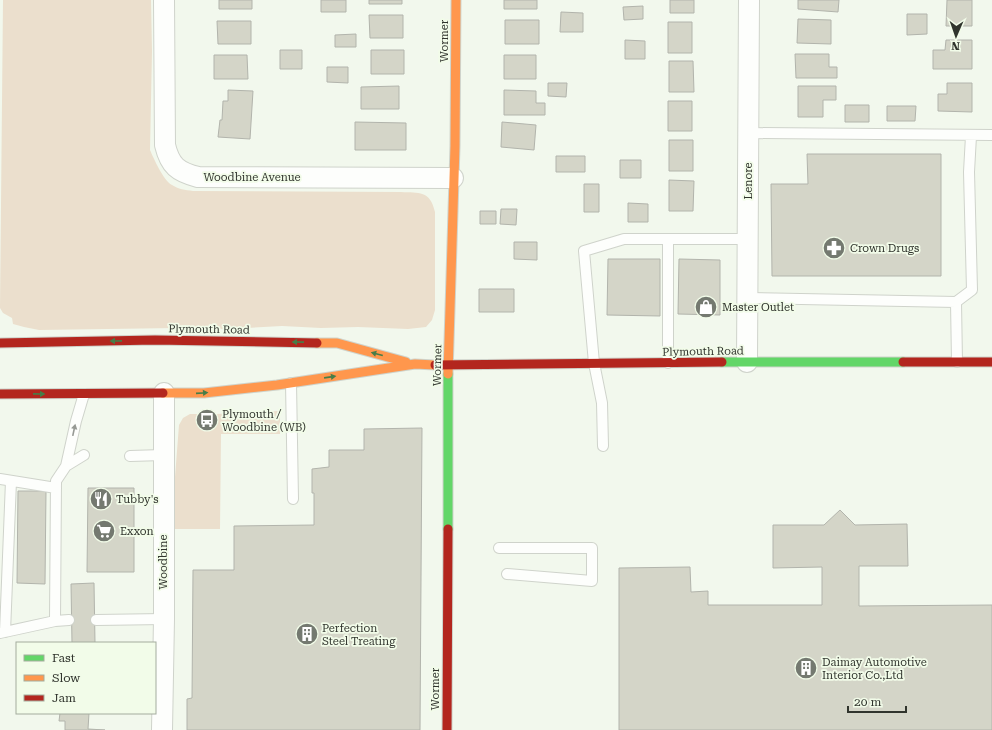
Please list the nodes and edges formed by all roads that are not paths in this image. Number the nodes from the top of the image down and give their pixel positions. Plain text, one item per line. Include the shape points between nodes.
1 (164, 0) edge
2 (456, 0) edge
3 (749, 0) edge
4 (748, 133) junction
5 (992, 135) edge
6 (971, 136) junction
7 (453, 178) junction
8 (668, 239) junction
9 (748, 239) junction
10 (747, 298) junction
11 (956, 302) junction
12 (0, 343) edge
13 (747, 362) junction
14 (957, 362) junction
15 (992, 362) edge
16 (594, 363) junction
17 (668, 363) junction
18 (415, 364) junction
19 (448, 366) junction
20 (291, 383) junction
21 (164, 393) junction
22 (0, 394) edge
23 (84, 394) junction
24 (603, 446) dead end
25 (84, 455) dead end
26 (163, 455) junction
27 (130, 456) dead end
28 (66, 466) junction
29 (0, 479) edge
30 (11, 481) junction
31 (56, 488) junction
32 (293, 499) dead end
33 (499, 548) dead end
34 (507, 574) dead end
35 (164, 619) junction
36 (69, 620) dead end
37 (96, 620) dead end
38 (55, 621) junction
39 (2, 633) edge
40 (162, 730) edge
41 (447, 730) edge

1 - 7 street, Woodbine Avenue via 165,145 173,165 184,173 198,177
2 - 7 main road, Wormer
3 - 4 street, Lenore
4 - 6 lane
4 - 9 street, Lenore
5 - 6 lane
6 - 11 lane via 969,172 972,290
7 - 19 main road, Wormer
8 - 9 lane
8 - 16 lane via 624,239 584,251
8 - 17 lane
9 - 10 street, Lenore
10 - 11 lane
10 - 13 street, Lenore
11 - 14 lane
18 -> 12 main road, Plymouth Road via 337,343 155,340
13 - 14 main road, Plymouth Road
13 - 17 main road, Plymouth Road
14 - 15 main road, Plymouth Road
16 - 17 main road, Plymouth Road
16 - 19 main road, Plymouth Road
16 - 24 lane via 602,403
18 - 19 main road, Plymouth Road
20 -> 18 main road, Plymouth Road
19 - 41 main road, Wormer
21 -> 20 main road, Plymouth Road via 204,394
20 - 32 lane
21 - 23 main road, Plymouth Road
21 - 26 street, Woodbine
22 -> 23 main road, Plymouth Road
28 -> 23 lane
25 - 28 lane
26 - 27 lane
26 - 35 street, Woodbine
28 - 31 lane via 56,481
29 - 30 lane
30 - 31 lane
30 - 39 lane
31 - 38 lane
33 - 34 lane via 592,548 592,580
35 - 37 lane
35 - 40 street, Woodbine
36 - 38 lane
38 - 39 lane

